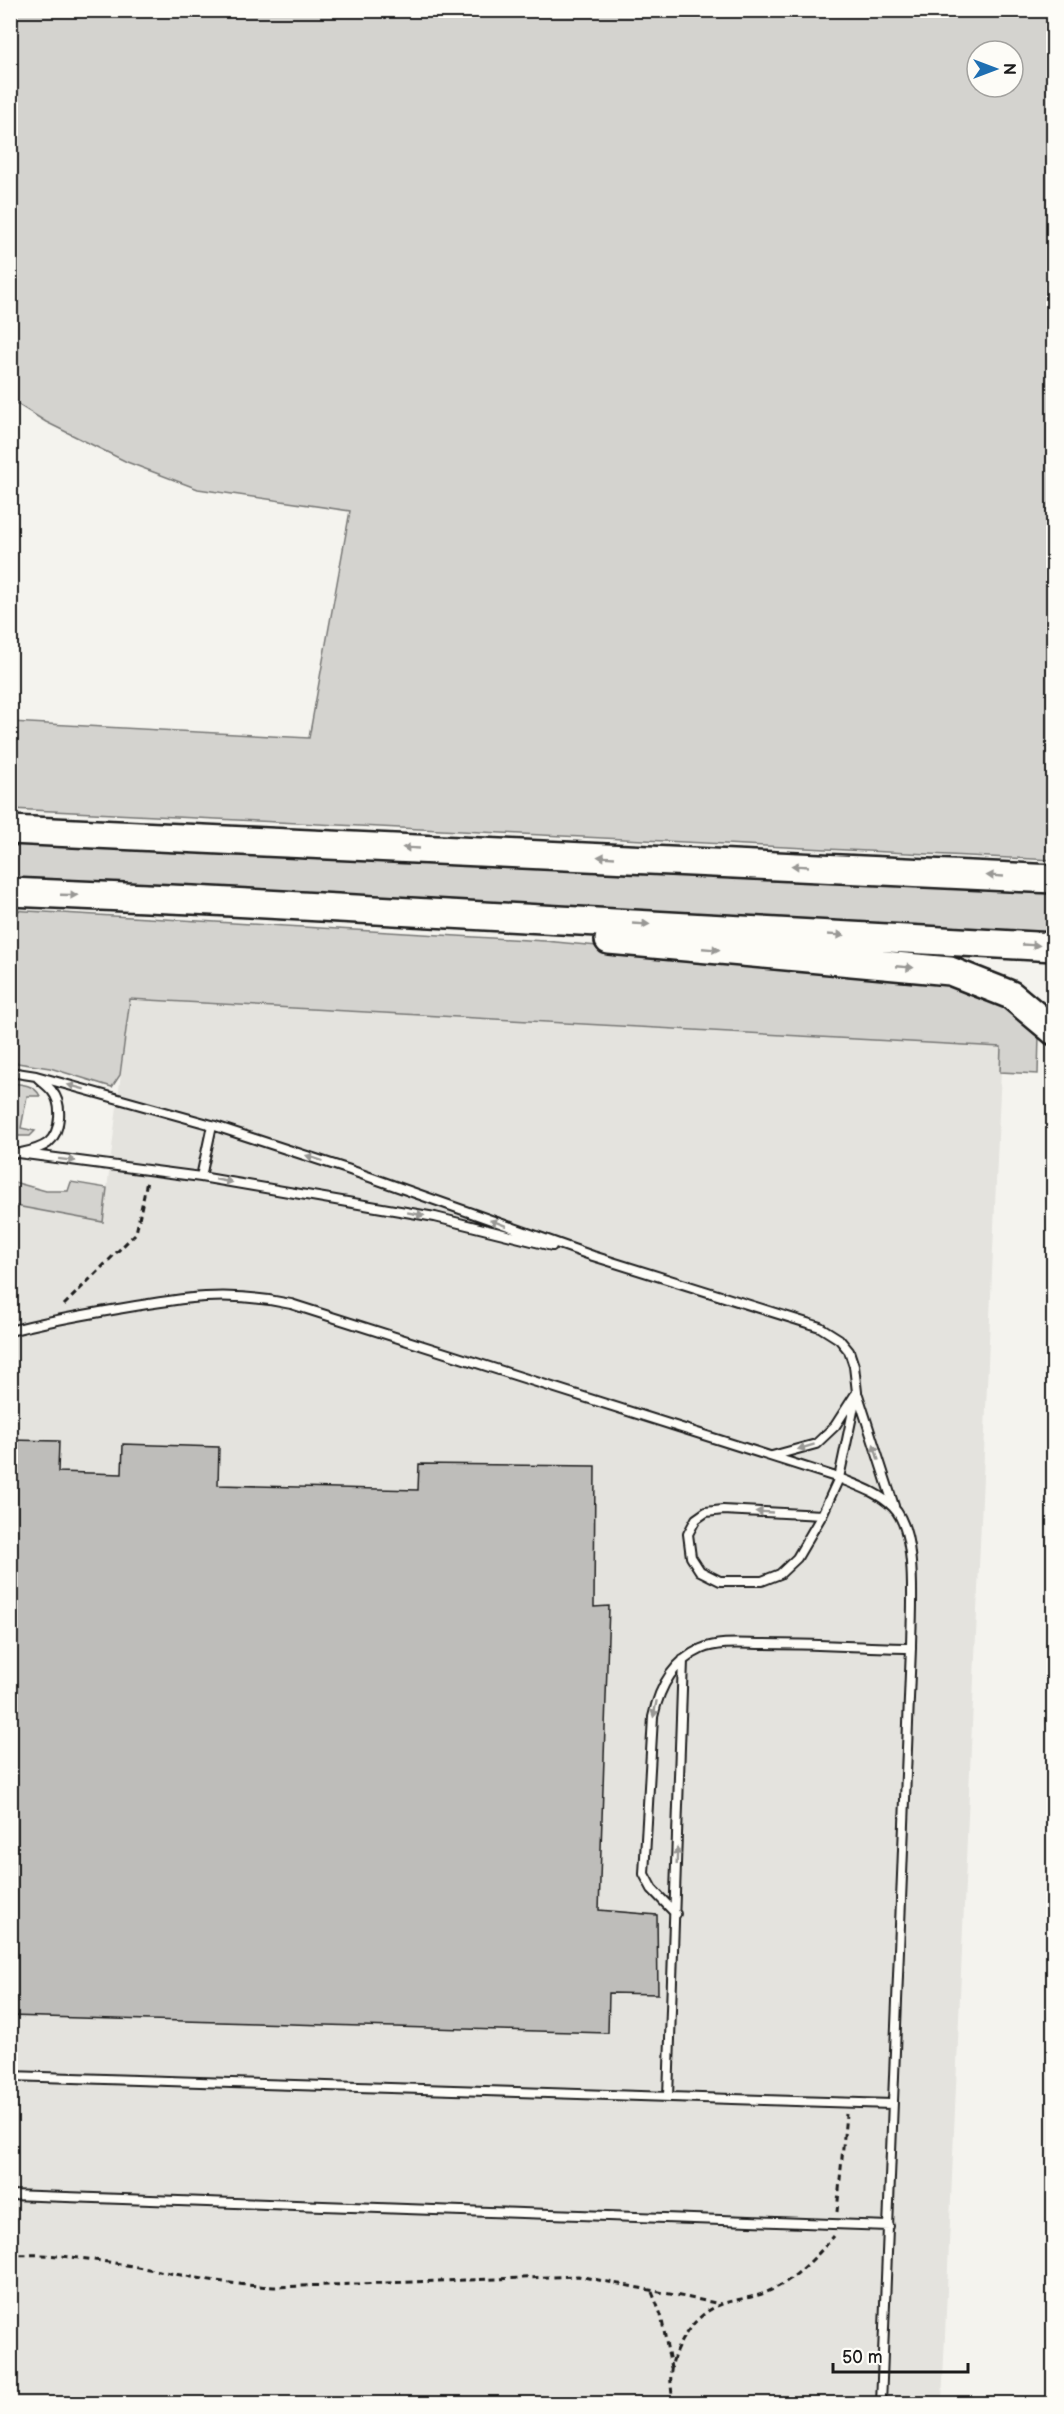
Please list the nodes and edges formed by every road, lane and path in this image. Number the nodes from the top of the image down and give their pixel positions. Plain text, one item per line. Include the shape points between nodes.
1 (10, 830) edge
2 (1053, 879) edge
3 (10, 892) edge
4 (193, 900) junction
5 (1053, 947) edge
6 (1053, 1031) edge
7 (10, 1072) edge
8 (36, 1076) junction
9 (212, 1125) junction
10 (14, 1153) edge
11 (149, 1171) junction
12 (201, 1176) junction
13 (593, 1256) junction
14 (48, 1321) junction
15 (10, 1331) edge
16 (857, 1392) junction
17 (771, 1456) junction
18 (839, 1478) junction
19 (894, 1508) junction
20 (822, 1515) junction
21 (911, 1648) junction
22 (683, 1660) junction
23 (676, 1914) junction
24 (10, 2076) edge
25 (668, 2097) junction
26 (848, 2103) junction
27 (892, 2104) junction
28 (10, 2195) edge
29 (837, 2224) junction
30 (889, 2226) junction
31 (10, 2255) edge
32 (652, 2292) junction
33 (721, 2304) junction
34 (671, 2371) junction
35 (673, 2403) edge
36 (881, 2403) edge

2 -> 1 highway
3 -> 4 highway
4 -> 5 highway
4 -> 6 highway via 316,921 570,936 950,971 1011,995
7 - 8 lane
9 -> 8 lane
8 - 10 lane via 53,1092 59,1106 57,1128 49,1142 38,1149
9 - 12 lane
13 -> 9 lane
10 -> 11 lane
11 - 12 lane
11 - 14 path via 136,1233
12 -> 13 lane via 435,1217
13 - 16 lane via 820,1328 839,1339 849,1351
14 - 15 lane
14 - 17 lane via 202,1295 259,1297
16 -> 17 lane via 835,1426 816,1444
16 - 18 lane
19 -> 16 lane
17 - 18 lane
18 - 19 lane via 872,1491
18 - 20 lane
19 - 21 lane via 908,1537 912,1563
20 -> 20 lane via 706,1512 696,1519 688,1534 691,1557 700,1571 720,1581 762,1581 780,1574 797,1558
21 - 22 lane via 716,1644
21 - 27 lane
23 -> 22 lane
22 -> 23 lane via 658,1694 653,1717 644,1875
23 - 25 lane
24 - 25 lane
25 - 26 lane
26 - 27 lane
26 - 29 path
27 - 30 lane
28 - 29 lane
29 - 30 lane
29 - 33 path via 834,2235 816,2257 788,2280 767,2292
30 - 36 lane
31 - 32 path via 70,2258 250,2286 578,2276
32 - 33 path
32 - 34 path via 661,2315
33 - 34 path via 699,2317 686,2334
34 - 35 path

